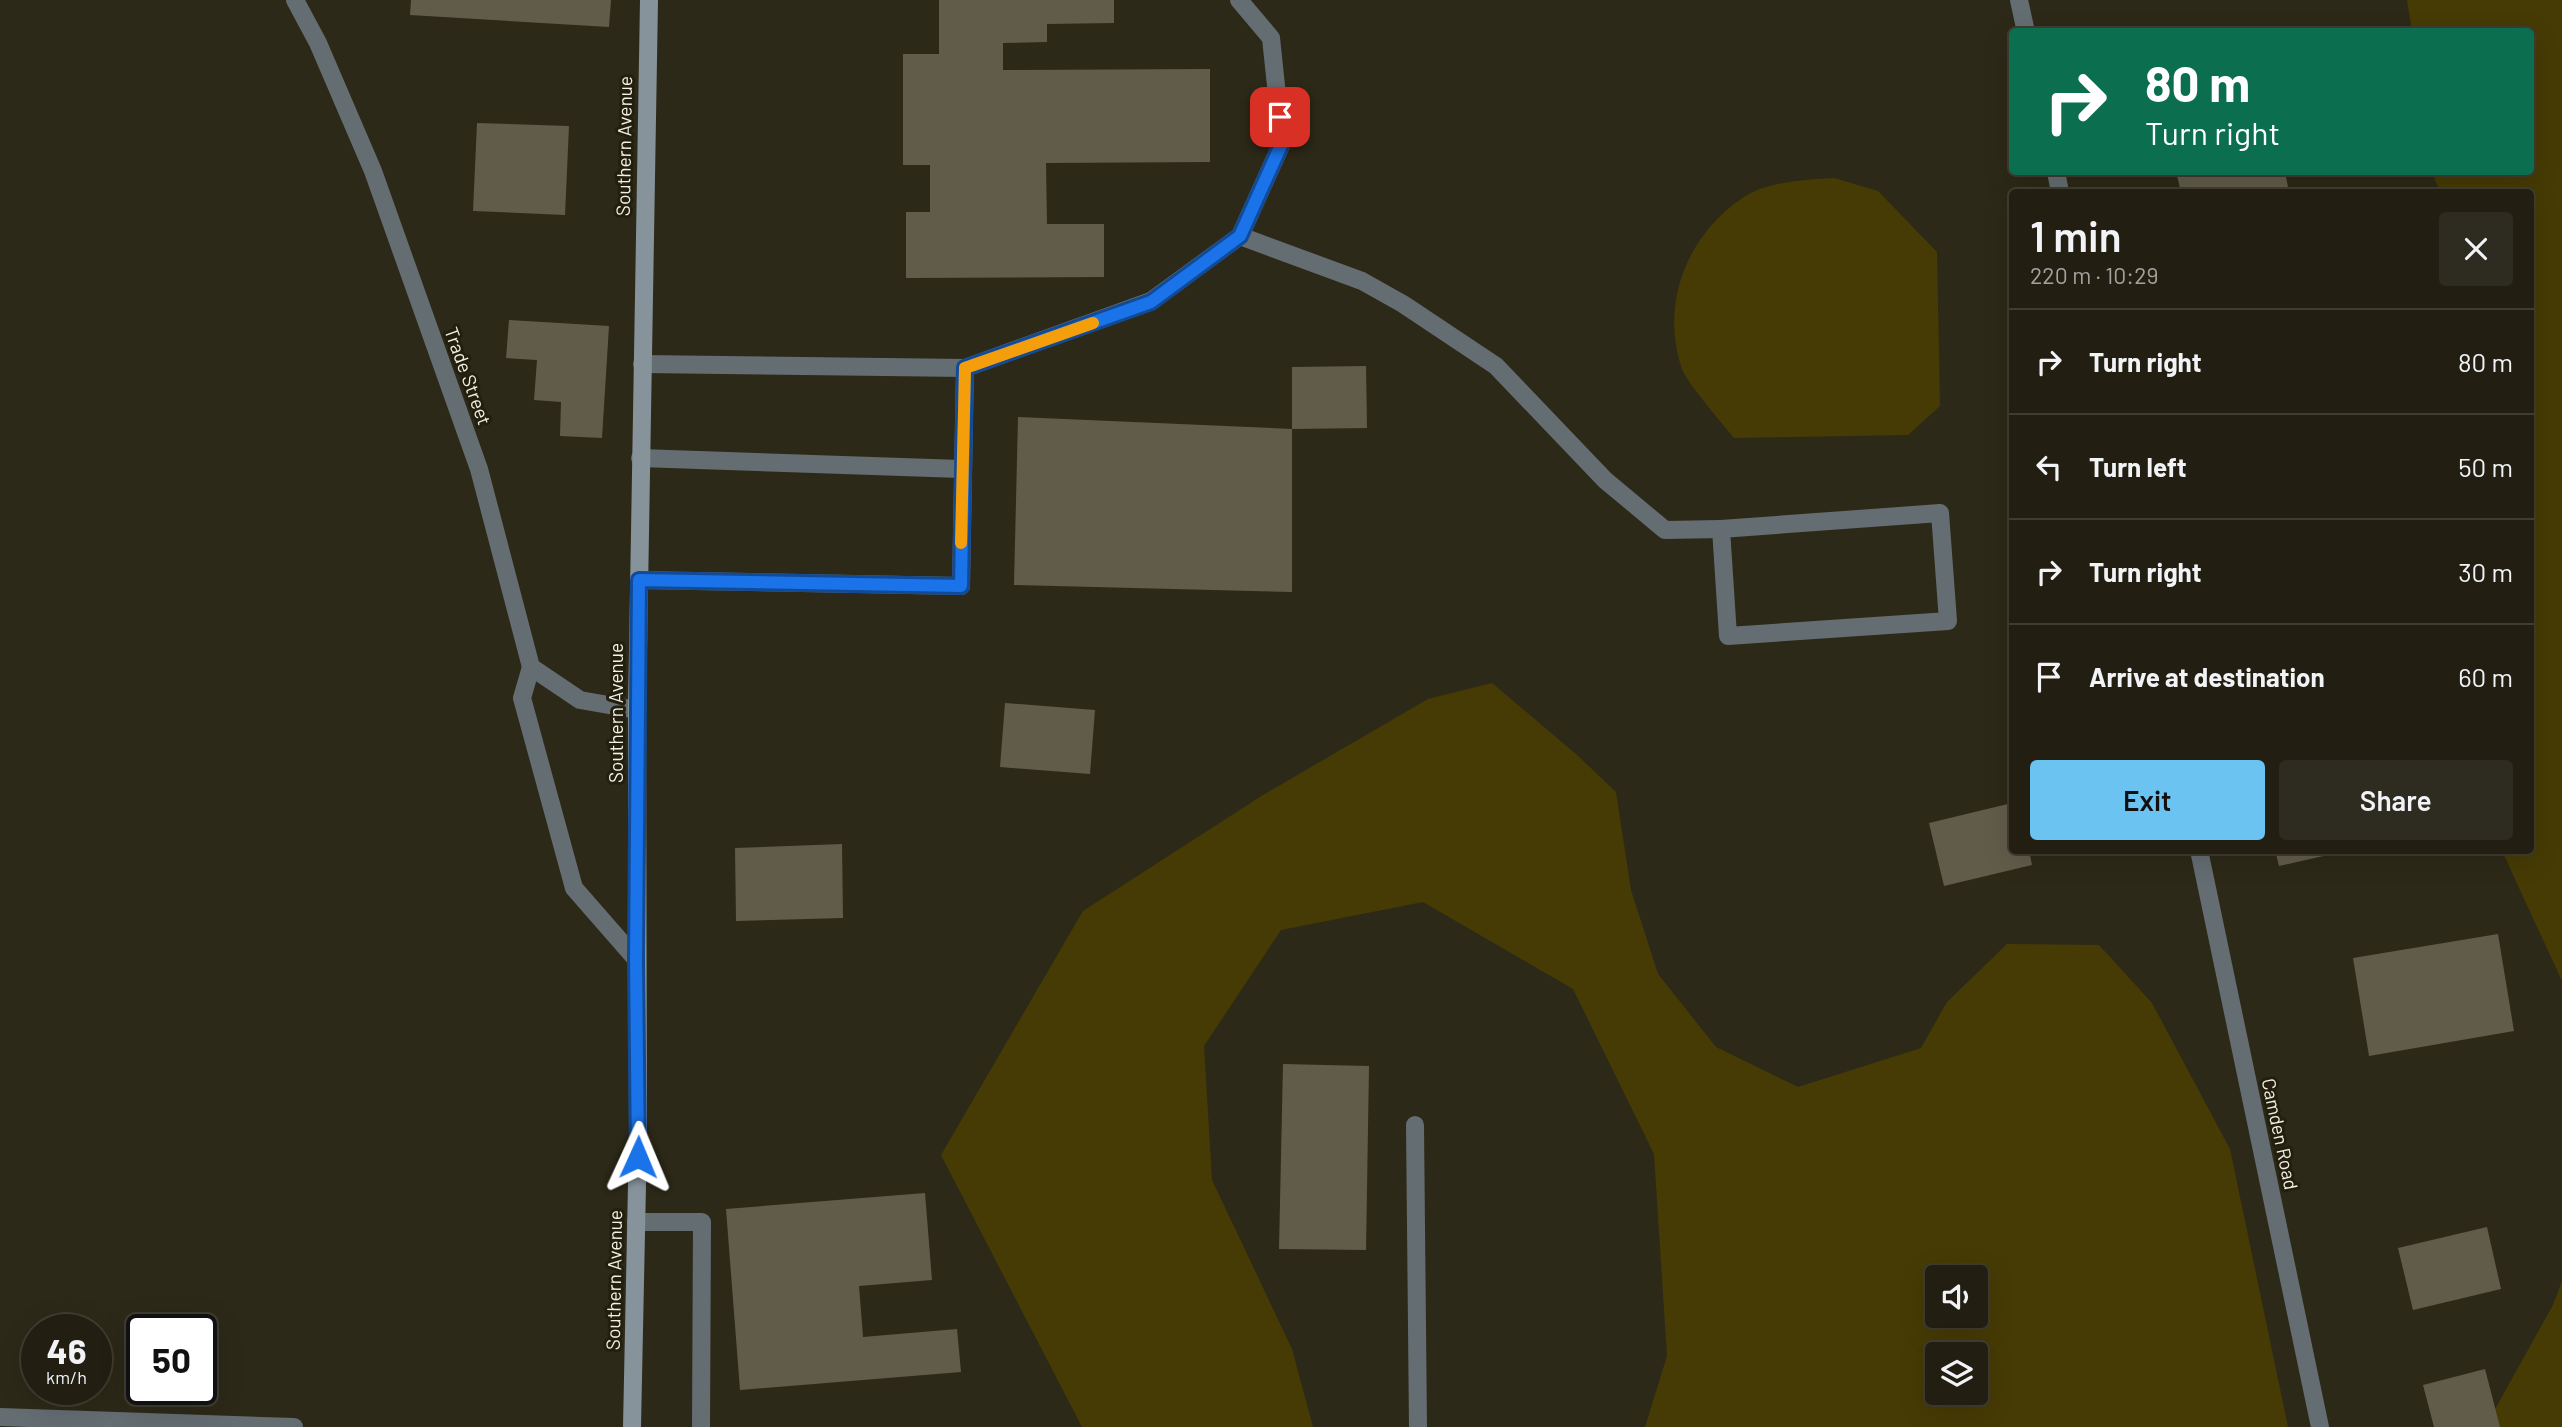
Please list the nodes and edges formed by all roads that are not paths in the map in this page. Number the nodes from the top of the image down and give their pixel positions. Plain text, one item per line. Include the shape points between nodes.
1 (295, 0) edge
2 (649, 0) edge
3 (1239, 0) edge
4 (2019, 0) edge
5 (2025, 28) edge
6 (1240, 236) junction
7 (642, 364) junction
8 (965, 368) junction
9 (640, 458) junction
10 (961, 469) junction
11 (1721, 529) junction
12 (639, 580) junction
13 (531, 667) junction
14 (637, 710) junction
15 (2200, 854) edge
16 (636, 959) junction
17 (1415, 1125) dead end
18 (636, 1222) junction
19 (0, 1417) edge
20 (295, 1427) edge
21 (632, 1427) edge
22 (701, 1427) edge
23 (1418, 1427) edge
24 (2320, 1427) edge

1 - 13 street, Trade Street via 373,171 465,430
2 - 7 main road, Southern Avenue
3 - 6 street via 1272,38 1282,143
4 - 5 street
6 - 8 street via 1151,302
6 - 11 street via 1362,281 1496,366 1605,480 1665,530
7 - 8 street
7 - 9 main road, Southern Avenue
8 - 10 street
9 - 10 street
9 - 12 main road, Southern Avenue
10 - 12 street via 961,586
11 - 11 street via 1728,636 1948,621 1940,513
12 - 14 main road, Southern Avenue
13 - 14 street via 580,700
13 - 16 street via 522,698 574,888
14 - 16 main road, Southern Avenue
15 - 24 street, Camden Road
16 - 18 main road, Southern Avenue
17 - 23 street
18 - 21 main road, Southern Avenue
18 - 22 street via 702,1222
19 - 20 street

